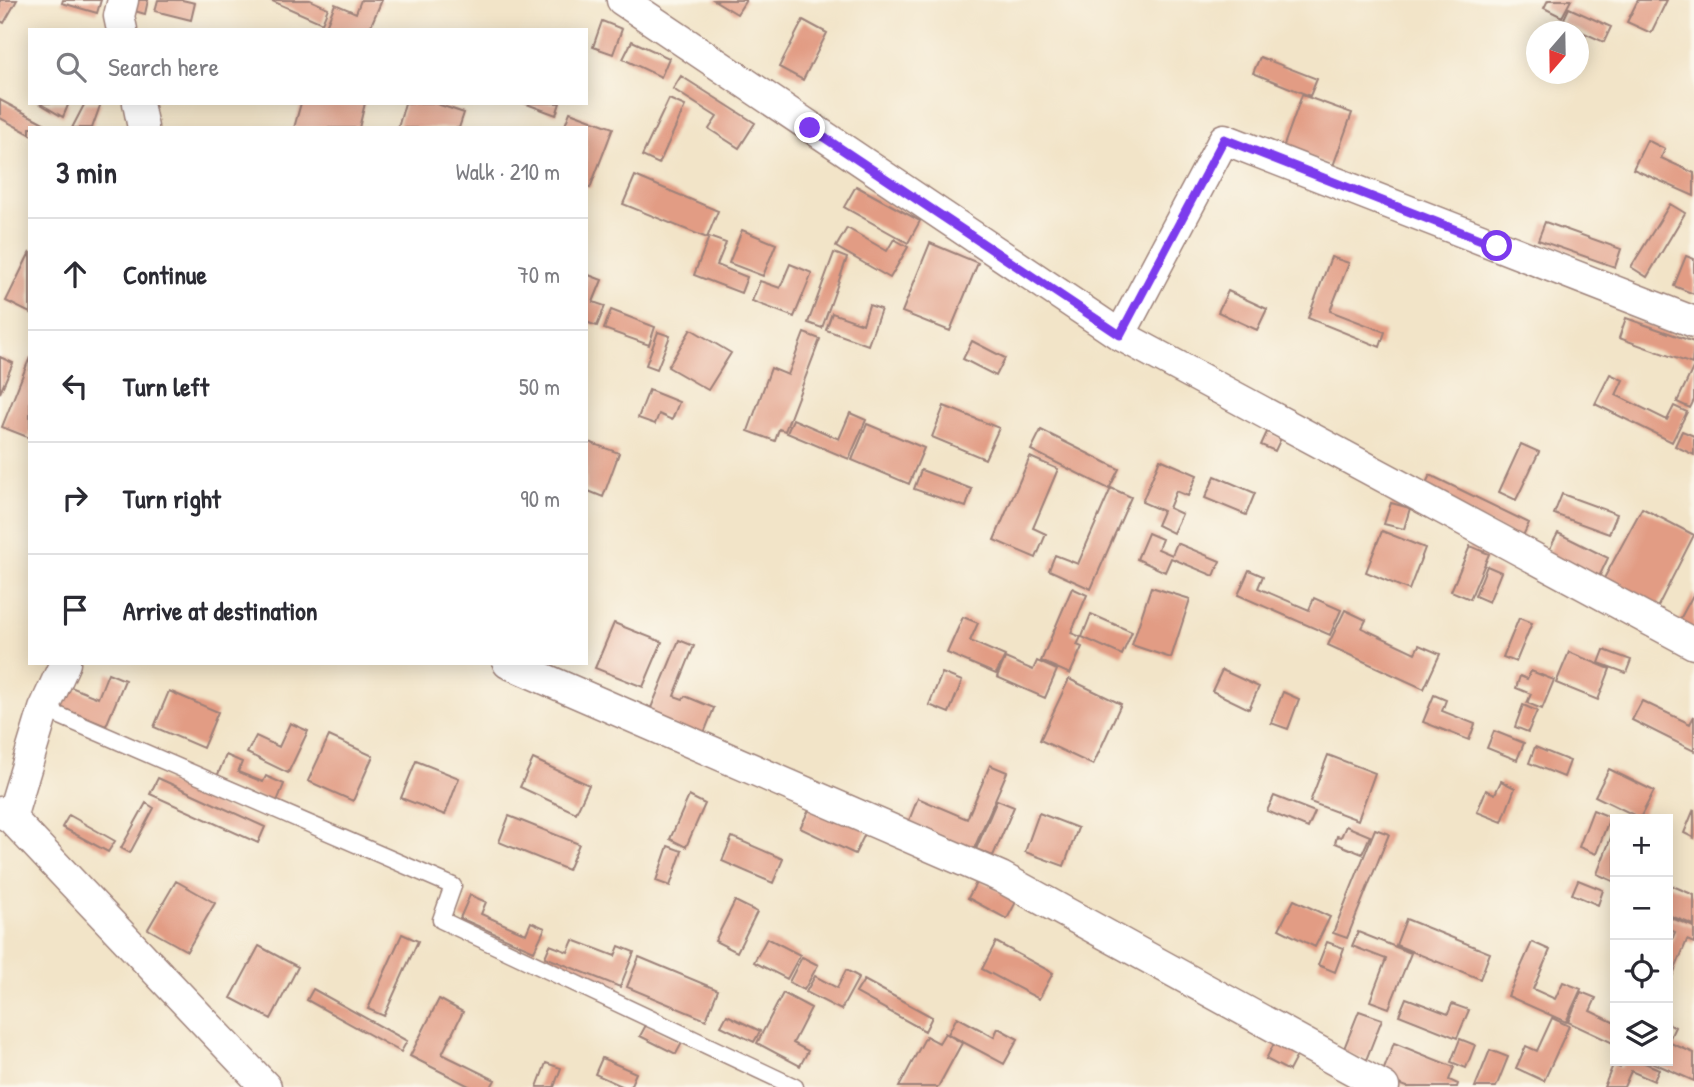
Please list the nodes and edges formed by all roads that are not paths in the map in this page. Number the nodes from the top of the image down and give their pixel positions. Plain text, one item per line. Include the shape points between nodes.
1 (123, 0) edge
2 (622, 0) edge
3 (122, 28) edge
4 (138, 105) edge
5 (144, 126) edge
6 (1694, 322) edge
7 (1120, 335) junction
8 (1694, 643) edge
9 (64, 665) edge
10 (513, 665) edge
11 (44, 709) junction
12 (6, 815) edge
13 (266, 1087) edge
14 (795, 1087) edge
15 (1384, 1087) edge

1 - 3 street
2 - 7 street
4 - 5 street
6 - 7 street via 1224,139
7 - 8 street
9 - 11 street
10 - 15 street via 1001,877
11 - 12 street
11 - 14 lane via 453,886 441,920
12 - 13 street

